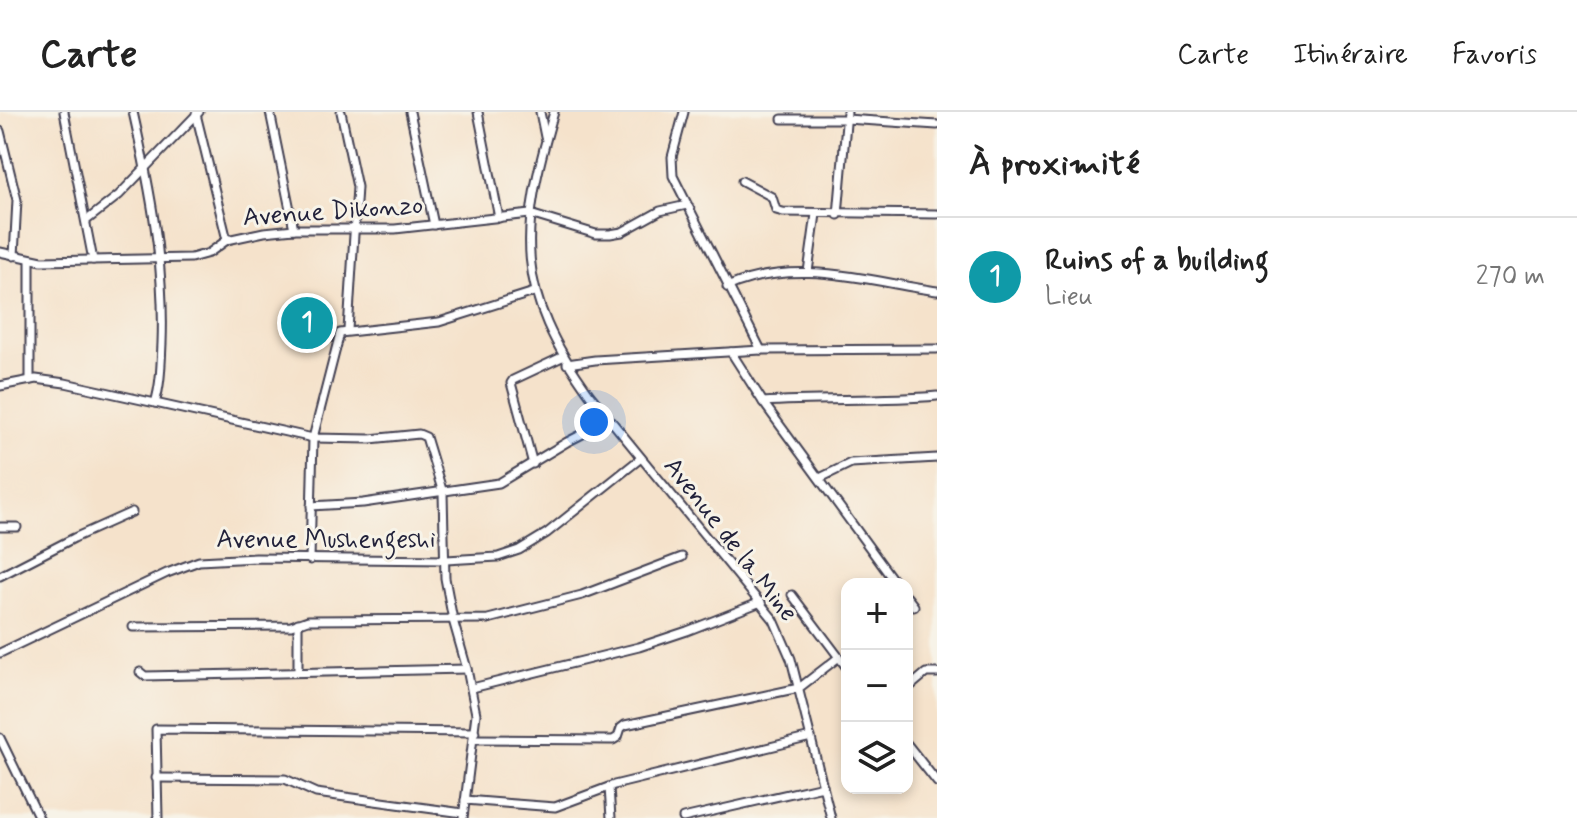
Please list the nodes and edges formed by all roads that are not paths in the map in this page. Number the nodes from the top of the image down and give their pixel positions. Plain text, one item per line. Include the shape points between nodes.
1 (64, 112) edge
2 (133, 112) edge
3 (270, 112) edge
4 (341, 112) edge
5 (410, 112) edge
6 (478, 112) edge
7 (540, 112) edge
8 (554, 112) edge
9 (684, 112) edge
10 (197, 113) edge
11 (847, 116) edge
12 (782, 119) dead end
13 (937, 125) edge
14 (0, 131) edge
15 (546, 140) junction
16 (145, 166) junction
17 (742, 181) dead end
18 (687, 205) junction
19 (530, 214) junction
20 (816, 214) junction
21 (937, 214) edge
22 (838, 215) junction
23 (499, 218) junction
24 (87, 220) junction
25 (434, 225) junction
26 (294, 229) junction
27 (353, 229) junction
28 (227, 240) junction
29 (0, 252) edge
30 (14, 256) junction
31 (30, 260) junction
32 (93, 260) junction
33 (161, 260) junction
34 (808, 272) junction
35 (727, 287) junction
36 (937, 291) edge
37 (534, 292) junction
38 (348, 330) junction
39 (937, 349) edge
40 (761, 350) junction
41 (731, 352) junction
42 (565, 360) junction
43 (30, 380) junction
44 (0, 386) edge
45 (937, 396) edge
46 (763, 402) junction
47 (155, 403) junction
48 (610, 420) junction
49 (313, 438) junction
50 (641, 458) junction
51 (937, 458) edge
52 (533, 464) junction
53 (820, 478) junction
54 (443, 493) junction
55 (311, 506) junction
56 (132, 512) dead end
57 (0, 527) edge
58 (17, 527) dead end
59 (682, 557) dead end
60 (310, 560) junction
61 (446, 560) junction
62 (0, 576) edge
63 (892, 578) edge
64 (792, 595) dead end
65 (761, 602) junction
66 (453, 620) junction
67 (298, 623) junction
68 (133, 627) dead end
69 (0, 653) edge
70 (839, 657) junction
71 (841, 660) edge
72 (467, 669) junction
73 (298, 671) junction
74 (140, 672) dead end
75 (937, 673) edge
76 (913, 684) edge
77 (472, 688) junction
78 (799, 688) junction
79 (475, 735) junction
80 (811, 737) junction
81 (0, 738) edge
82 (913, 752) edge
83 (156, 778) junction
84 (937, 782) edge
85 (823, 786) junction
86 (609, 787) junction
87 (465, 800) junction
88 (463, 816) edge
89 (39, 818) edge
90 (158, 818) edge
91 (611, 818) edge
92 (683, 818) edge
93 (831, 818) edge

1 - 24 street
2 - 16 street
3 - 26 street
4 - 27 street via 357,187
5 - 25 street
6 - 23 street
7 - 15 street
8 - 15 street, Avenue de la Mine
9 - 18 street via 671,168
10 - 16 street
10 - 28 street
11 - 12 street
11 - 13 street
11 - 22 street
14 - 30 street via 17,200
15 - 19 street, Avenue de la Mine
16 - 24 street
16 - 33 street
17 - 20 street via 772,197 779,211
18 - 19 street via 610,234
18 - 35 street
19 - 23 street, Avenue Dikonzo
19 - 37 street, Avenue de la Mine
20 - 22 street
20 - 34 street
21 - 22 street
23 - 25 street, Avenue Dikonzo
24 - 32 street
25 - 27 street, Avenue Dikonzo
26 - 27 street, Avenue Dikonzo
26 - 28 street, Avenue Dikonzo
27 - 38 street
28 - 33 street, Avenue Dikonzo via 199,257
29 - 30 street, Avenue Dikonzo
30 - 31 street, Avenue Dikonzo
31 - 32 street, Avenue Dikonzo
31 - 43 street
32 - 33 street, Avenue Dikonzo
33 - 47 street via 163,327
34 - 35 street via 762,274
34 - 36 street
35 - 40 street
37 - 38 street via 439,322
37 - 42 street, Avenue de la Mine
38 - 49 street via 338,336
39 - 40 street
40 - 41 street
41 - 42 street
41 - 46 street
42 - 48 street, Avenue de la Mine
42 - 52 street via 511,383
43 - 44 street
43 - 47 street
45 - 46 street
46 - 53 street
47 - 49 street
48 - 50 street, Avenue de la Mine
48 - 52 street
49 - 54 street via 423,435
49 - 55 street
50 - 61 street, Avenue Mushengeshi via 527,546 498,557
50 - 65 street, Avenue de la Mine
51 - 53 street via 851,463
52 - 54 street via 499,483
53 - 63 street
54 - 55 street
54 - 61 street
55 - 60 street
56 - 62 street
57 - 58 street
59 - 66 street via 582,595 488,619
60 - 61 street, Avenue Mushengeshi
60 - 69 street, Avenue Mushengeshi via 199,561
61 - 66 street
64 - 70 street
65 - 77 street via 639,647
65 - 78 street, Avenue de la Mine via 784,640
66 - 67 street
66 - 72 street
67 - 68 street
67 - 73 street
70 - 71 street
70 - 78 street
72 - 73 street
72 - 77 street
73 - 74 street via 145,676
75 - 76 street via 926,673
77 - 79 street
78 - 79 street via 625,725 613,740
78 - 80 street, Avenue de la Mine
79 - 83 street via 156,729
79 - 87 street
80 - 85 street, Avenue de la Mine
80 - 86 street
81 - 89 street
82 - 84 street
83 - 88 street via 285,779 316,793
83 - 90 street
85 - 92 street
85 - 93 street, Avenue de la Mine
86 - 87 street via 550,808
86 - 91 street
87 - 88 street

